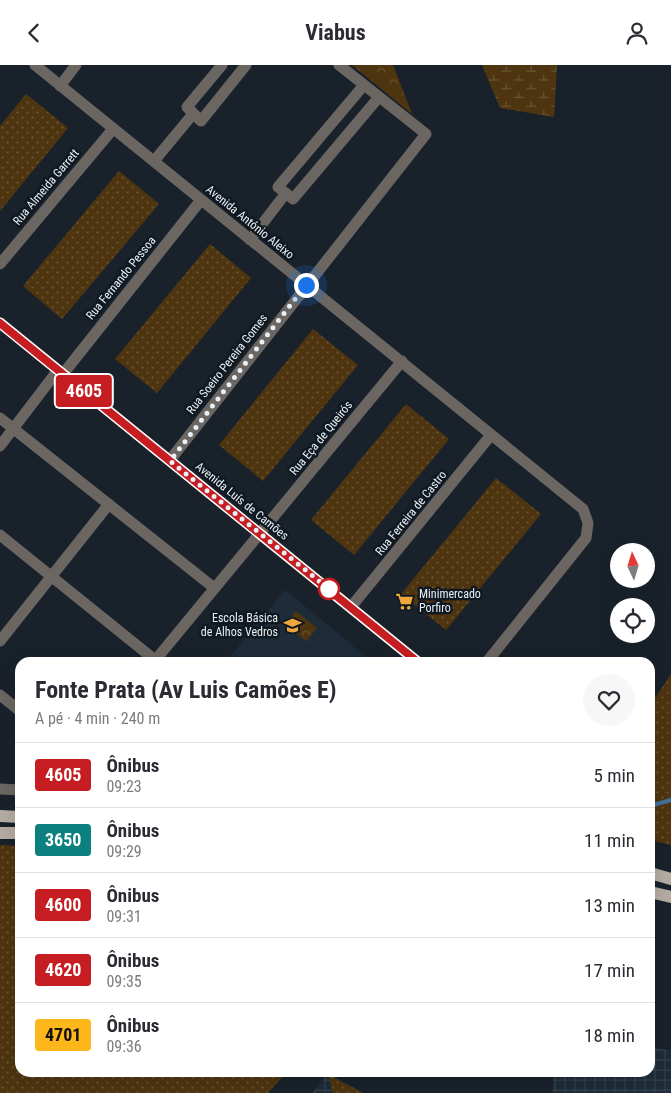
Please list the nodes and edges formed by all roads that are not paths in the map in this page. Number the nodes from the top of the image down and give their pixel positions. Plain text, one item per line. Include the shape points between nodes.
1 (35, 65) edge
2 (76, 65) edge
3 (222, 65) edge
4 (246, 65) edge
5 (338, 65) edge
6 (364, 85) junction
7 (60, 86) junction
8 (379, 97) junction
9 (193, 113) junction
10 (113, 129) junction
11 (154, 161) junction
12 (286, 193) junction
13 (201, 200) junction
14 (250, 240) junction
15 (0, 264) edge
16 (306, 285) junction
17 (0, 323) edge
18 (402, 361) junction
19 (60, 372) junction
20 (0, 418) edge
21 (14, 429) junction
22 (491, 435) junction
23 (0, 446) edge
24 (170, 461) junction
25 (109, 504) junction
26 (260, 533) junction
27 (0, 535) edge
28 (52, 576) junction
29 (213, 587) junction
30 (351, 607) junction
31 (0, 641) edge
32 (149, 657) edge
33 (157, 657) edge
34 (412, 657) edge
35 (491, 657) edge
36 (0, 695) edge
37 (15, 707) edge
38 (0, 789) edge
39 (15, 790) edge
40 (0, 817) edge
41 (15, 817) edge
42 (0, 833) edge
43 (15, 833) edge
44 (655, 874) edge
45 (671, 879) edge
46 (655, 893) edge
47 (671, 897) edge

1 - 7 street, Avenida António Aleixo
2 - 7 street
3 - 9 street via 186,107
4 - 9 street via 201,121
5 - 6 street
6 - 8 street
6 - 12 street via 278,187
7 - 10 street, Avenida António Aleixo
8 - 12 street via 293,199
8 - 16 street, Rua Soeiro Pereira Gomes via 426,134
9 - 11 street
10 - 11 street, Avenida António Aleixo
10 - 15 street, Rua Almeida Garrett
11 - 13 street, Avenida António Aleixo
12 - 14 street
13 - 14 street, Avenida António Aleixo
13 - 19 street, Rua Fernando Pessoa
14 - 16 street, Avenida António Aleixo
16 - 18 street, Avenida António Aleixo
16 - 24 street, Rua Soeiro Pereira Gomes
17 - 19 street, Avenida Luís de Camões
18 - 22 street, Avenida António Aleixo
18 - 26 street, Rua Eça de Queirós
19 - 21 street, Rua Fernando Pessoa
19 - 24 street, Avenida Luís de Camões
20 - 21 street
21 - 23 street, Rua Fernando Pessoa
21 - 25 street
22 - 30 street, Rua Ferreira de Castro
22 - 35 street, Avenida António Aleixo via 578,504 588,523 586,537
24 - 26 street, Avenida Luís de Camões
25 - 28 street
25 - 29 street
26 - 29 street, Rua Eça de Queirós
26 - 30 street, Avenida Luís de Camões
27 - 28 street
28 - 31 street
28 - 32 street
29 - 33 street, Rua Eça de Queirós
30 - 34 street, Avenida Luís de Camões
36 - 37 street
38 - 39 street
40 - 41 main road
42 - 43 main road
44 - 45 main road
46 - 47 main road

